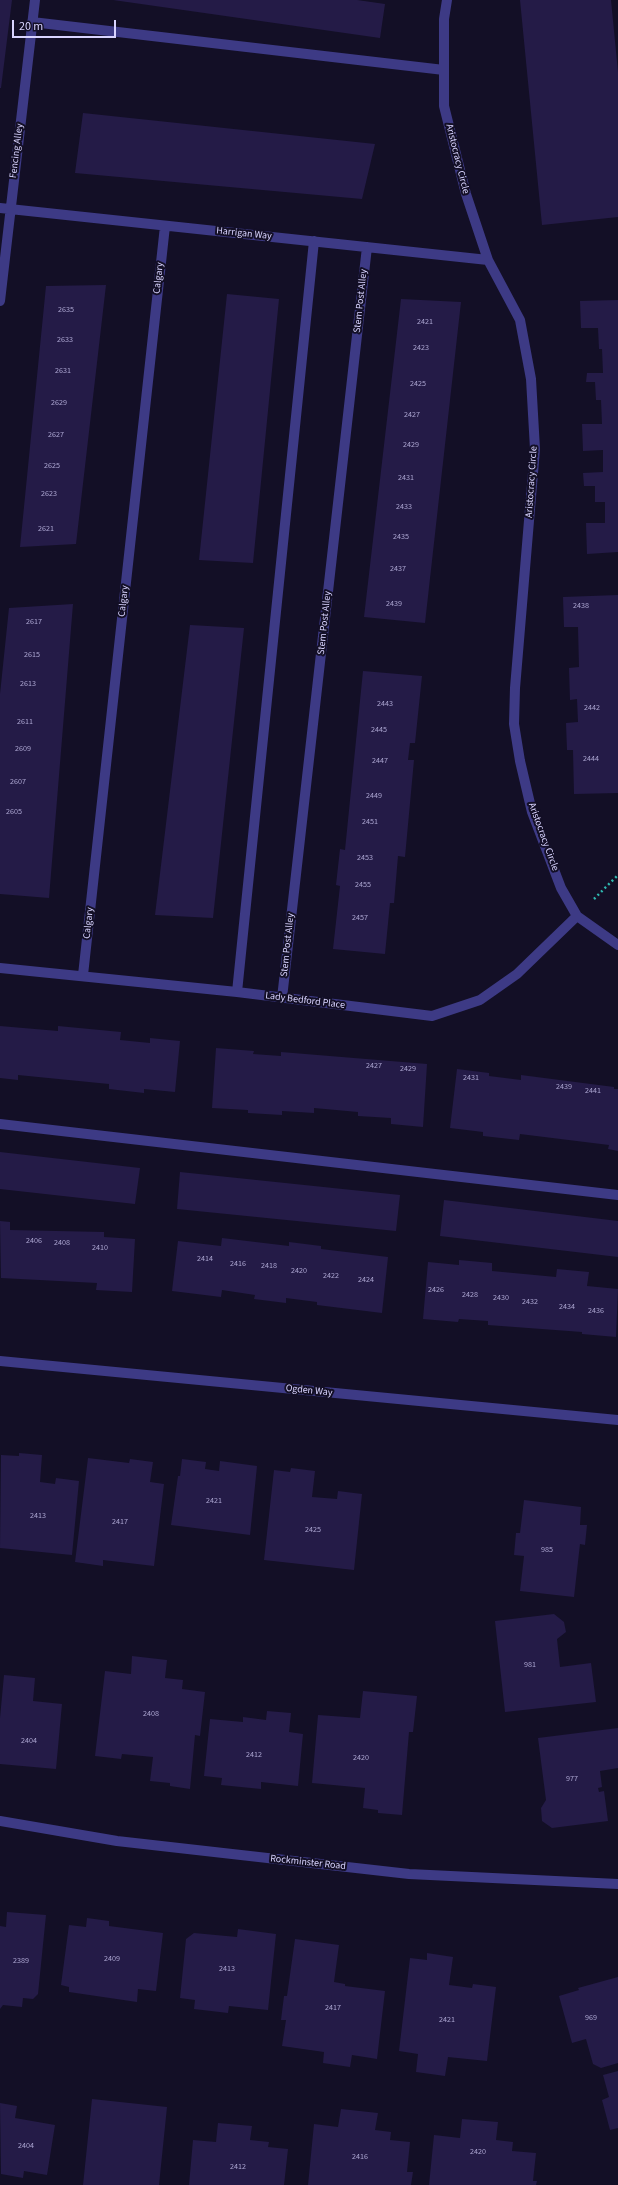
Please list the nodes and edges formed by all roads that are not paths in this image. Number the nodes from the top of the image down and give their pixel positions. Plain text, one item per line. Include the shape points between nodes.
1 (35, 0) edge
2 (447, 0) edge
3 (32, 22) junction
4 (444, 70) junction
5 (0, 208) edge
6 (11, 209) junction
7 (165, 226) junction
8 (314, 241) junction
9 (367, 247) junction
10 (488, 260) junction
11 (0, 301) edge
12 (577, 916) junction
13 (618, 946) edge
14 (0, 968) edge
15 (83, 975) junction
16 (237, 992) junction
17 (282, 998) junction
18 (0, 1124) edge
19 (618, 1195) edge
20 (0, 1361) edge
21 (618, 1420) edge
22 (0, 1821) edge
23 (618, 1884) edge

1 - 3 street, Fencing Alley
2 - 4 street, Aristocracy Circle via 444,19
3 - 4 street
3 - 6 street, Fencing Alley
4 - 10 street, Aristocracy Circle via 444,106 466,194
5 - 6 street, Harrigan Way
6 - 7 street, Harrigan Way
6 - 11 street, Fencing Alley
7 - 8 street, Harrigan Way
7 - 15 street, Calgary
8 - 9 street, Harrigan Way
8 - 16 street
9 - 10 street, Harrigan Way
9 - 17 street, Stem Post Alley
10 - 12 street, Aristocracy Circle via 520,320 531,379 535,449 514,724 532,812 561,888
12 - 13 street, Aristocracy Circle
12 - 17 street, Lady Bedford Place via 517,974 480,1000 432,1016
14 - 15 street, Lady Bedford Place
15 - 16 street, Lady Bedford Place
16 - 17 street, Lady Bedford Place
18 - 19 street
20 - 21 street, Ogden Way
22 - 23 street, Rockminster Road via 117,1841 401,1873

